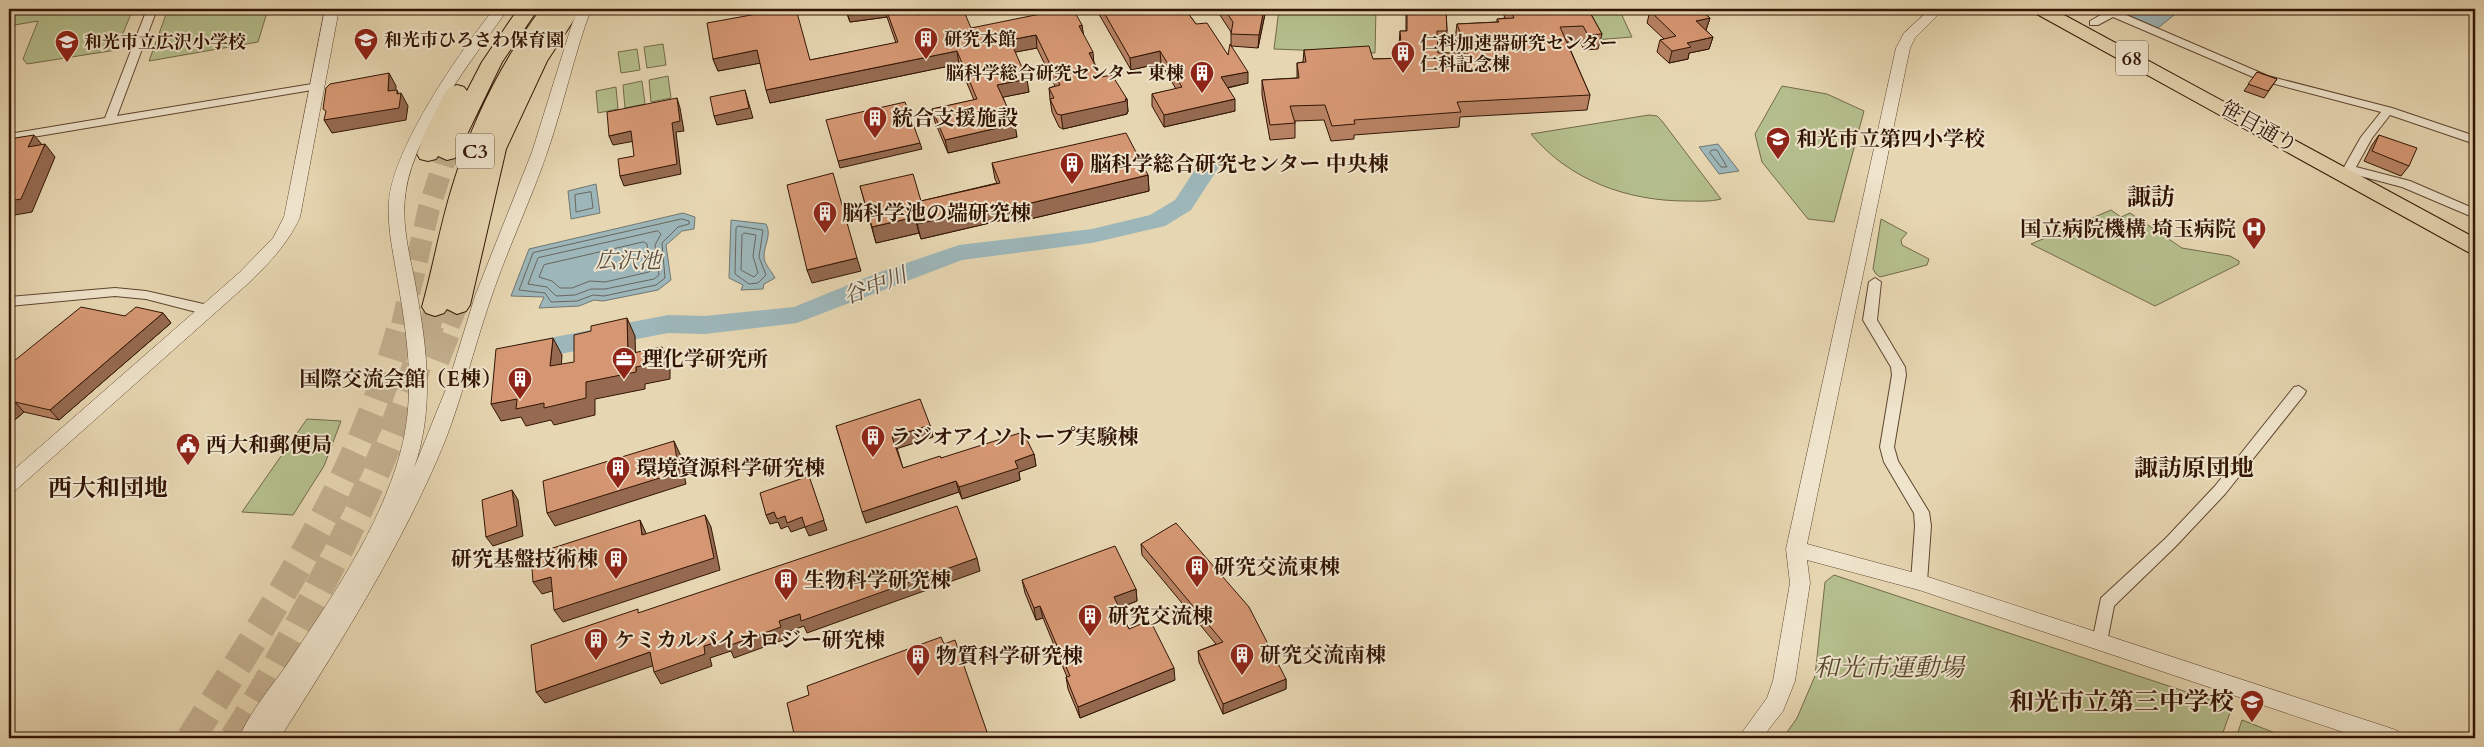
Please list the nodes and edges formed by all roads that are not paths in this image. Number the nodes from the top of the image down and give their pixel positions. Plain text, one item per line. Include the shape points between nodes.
1 (152, 9) edge
2 (332, 9) edge
3 (503, 9) edge
4 (528, 9) edge
5 (551, 9) edge
6 (571, 9) edge
7 (584, 9) edge
8 (1937, 9) edge
9 (2030, 9) edge
10 (2041, 9) edge
11 (2053, 9) edge
12 (2068, 9) edge
13 (2114, 14) junction
14 (2098, 16) edge
15 (318, 86) junction
16 (2224, 104) junction
17 (2388, 110) junction
18 (110, 120) junction
19 (9, 138) edge
20 (2475, 140) edge
21 (2318, 151) junction
22 (438, 153) joint
23 (2352, 175) junction
24 (2475, 214) edge
25 (2475, 237) edge
26 (2475, 247) edge
27 (1875, 282) dead end
28 (9, 302) edge
29 (457, 305) tunnel mouth
30 (435, 307) tunnel mouth
31 (208, 310) junction
32 (2299, 391) dead end
33 (9, 485) edge
34 (1796, 549) junction
35 (1919, 582) junction
36 (2100, 642) junction
37 (250, 738) edge
38 (268, 738) edge
39 (1749, 738) edge
40 (2390, 738) edge

1 - 18 street
2 - 15 street
3 - 22 highway via 452,99
3 - 37 street via 467,53 423,128 402,174 398,191 400,237 419,373 418,413 400,484 365,555
4 - 22 highway, C3
5 - 30 highway, C3 via 491,109 469,169
6 - 29 highway via 537,60 495,149
7 - 38 street via 566,55 547,132 483,296 454,394 426,465 400,520 331,640
8 - 34 street via 1909,36 1903,48
9 - 23 main road via 2223,116
10 - 16 main road, 笹目通り / 68
11 - 16 main road, 笹目通り / 68
12 - 14 main road
13 - 14 street
13 - 14 street
13 - 17 street via 2264,78
14 - 21 main road
15 - 18 street
15 - 31 street via 289,225 266,256
16 - 21 main road, 笹目通り / 68
16 - 23 main road, 笹目通り / 68
17 - 20 street
17 - 23 street via 2367,138
18 - 19 street
21 - 23 main road, 笹目通り / 68
23 - 24 street via 2406,184
23 - 25 main road, 笹目通り / 68
23 - 26 main road, 笹目通り / 68
27 - 35 street via 1870,320 1898,366 1899,376 1887,447 1891,462 1920,512 1923,526
28 - 31 street via 123,292
31 - 33 street
32 - 36 street via 2220,490 2107,603
34 - 35 street
34 - 39 street via 1800,583 1784,681 1775,704
35 - 36 street
36 - 40 street

